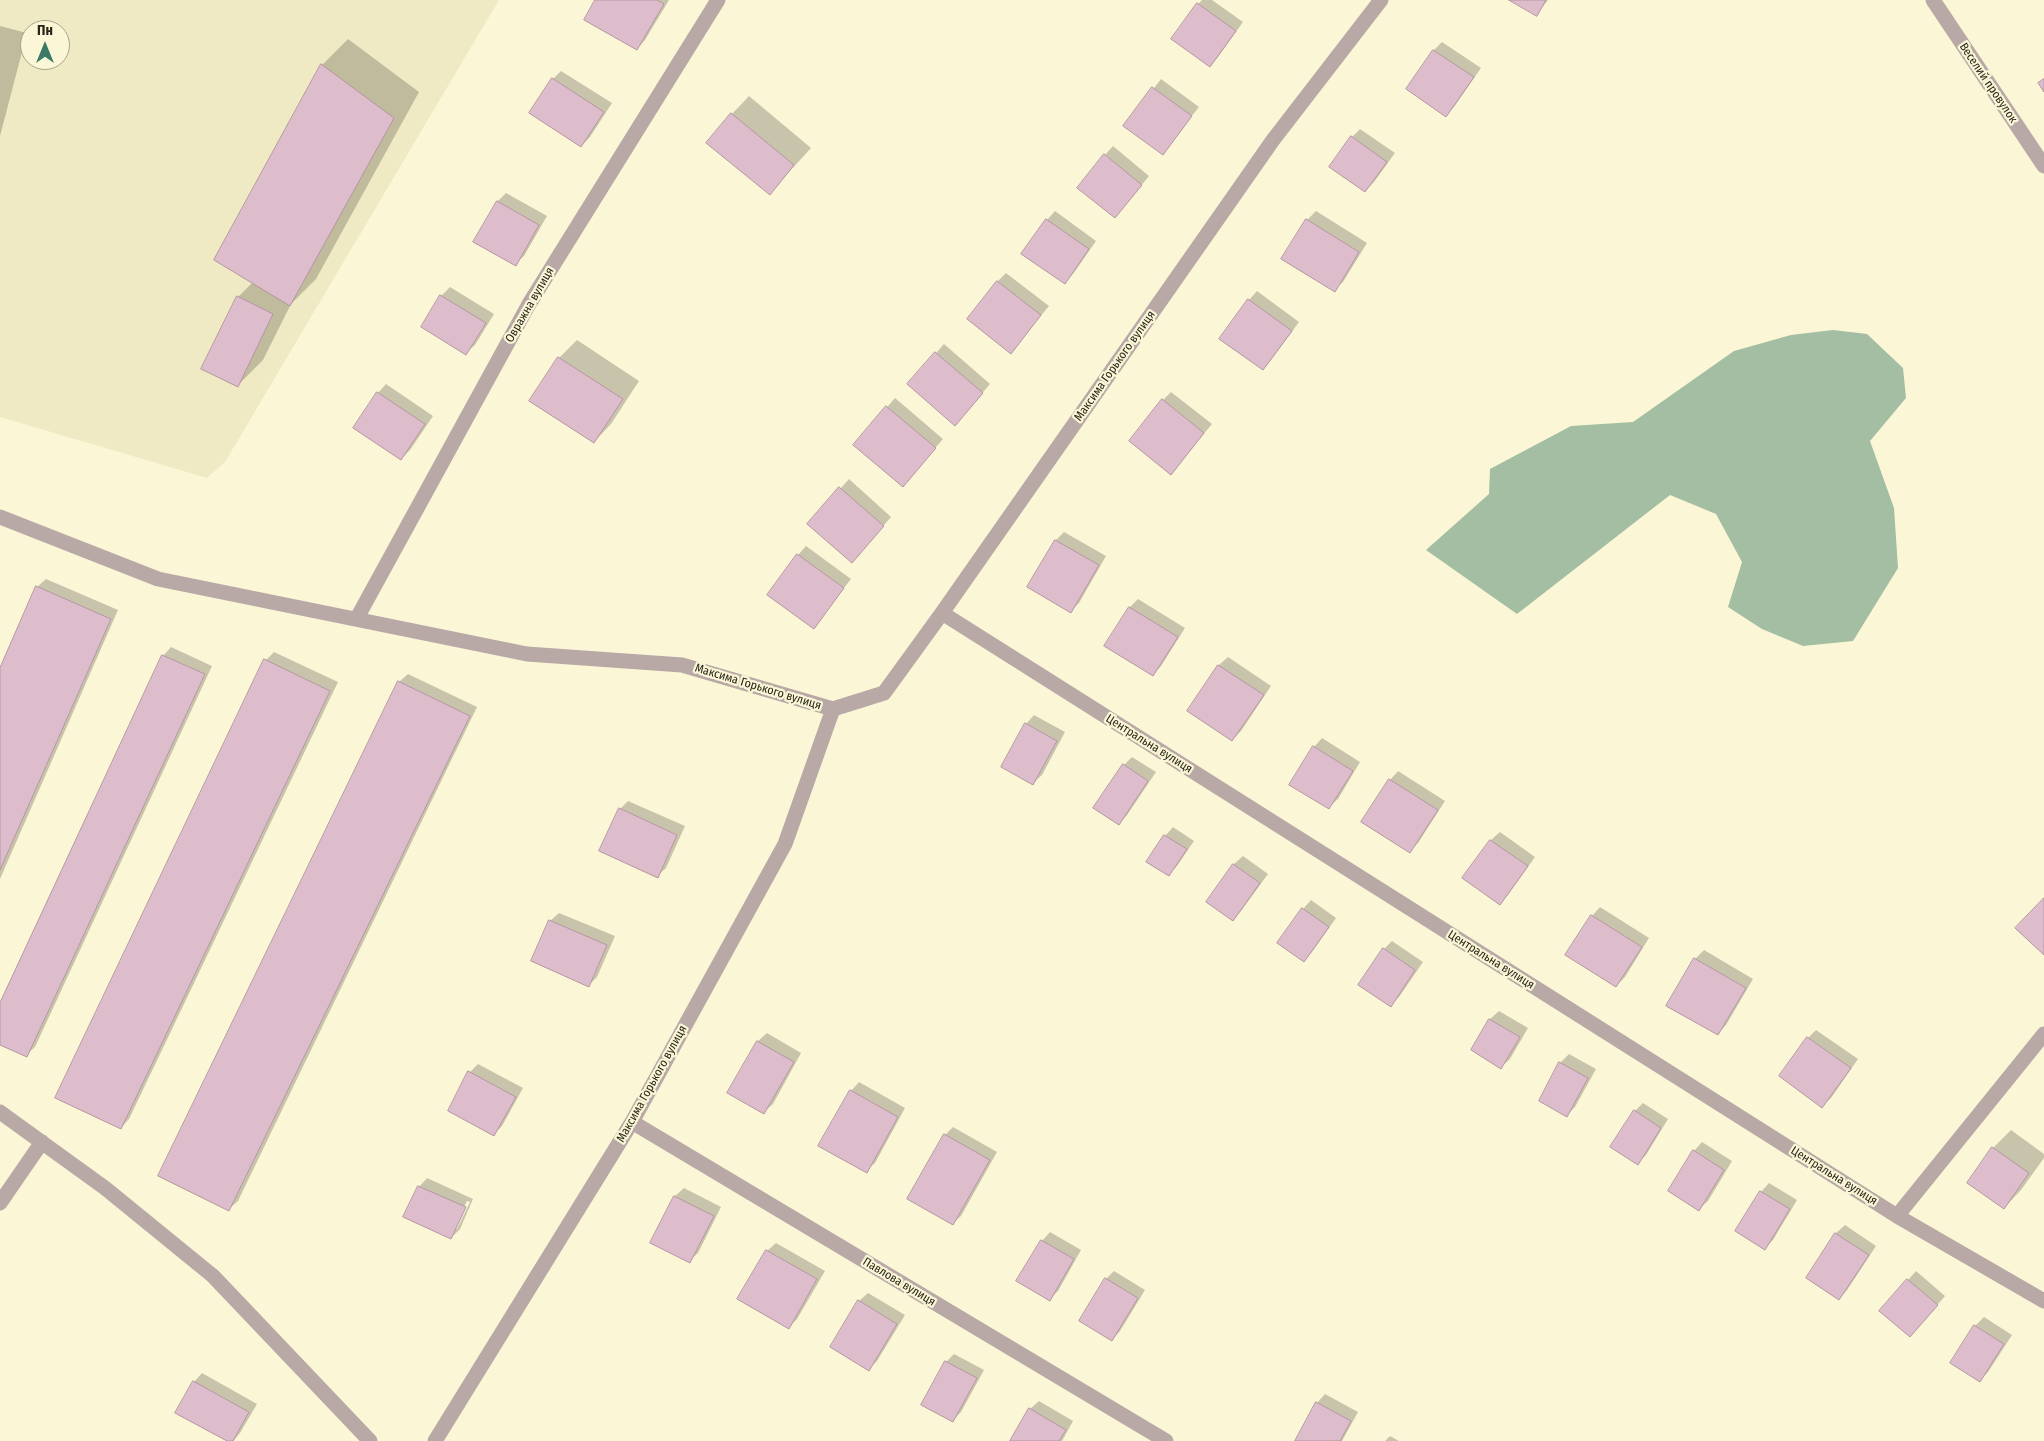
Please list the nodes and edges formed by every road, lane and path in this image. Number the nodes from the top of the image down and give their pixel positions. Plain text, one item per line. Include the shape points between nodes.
1 (718, 0) edge
2 (1381, 0) edge
3 (1933, 0) edge
4 (2044, 166) edge
5 (0, 517) edge
6 (942, 613) junction
7 (357, 618) junction
8 (833, 710) junction
9 (2044, 1034) edge
10 (0, 1112) edge
11 (632, 1122) junction
12 (42, 1142) junction
13 (0, 1203) edge
14 (1897, 1216) junction
15 (2044, 1301) edge
16 (370, 1441) edge
17 (436, 1441) edge
18 (1166, 1441) edge

1 - 7 street, Овражна вулиця via 529,304
2 - 6 street, Максима Горького вулиця via 1273,140
3 - 4 street, Веселий провулок
5 - 7 street, Максима Горького вулиця via 158,579
6 - 8 street, Максима Горького вулиця via 884,693
6 - 14 street, Центральна вулиця
7 - 8 street, Максима Горького вулиця via 527,654 682,665
8 - 11 street, Максима Горького вулиця via 784,844
9 - 14 street
10 - 12 street
11 - 17 street, Максима Горького вулиця
11 - 18 street, Павлова вулиця
12 - 13 street
12 - 16 street via 213,1276
14 - 15 street, Центральна вулиця

